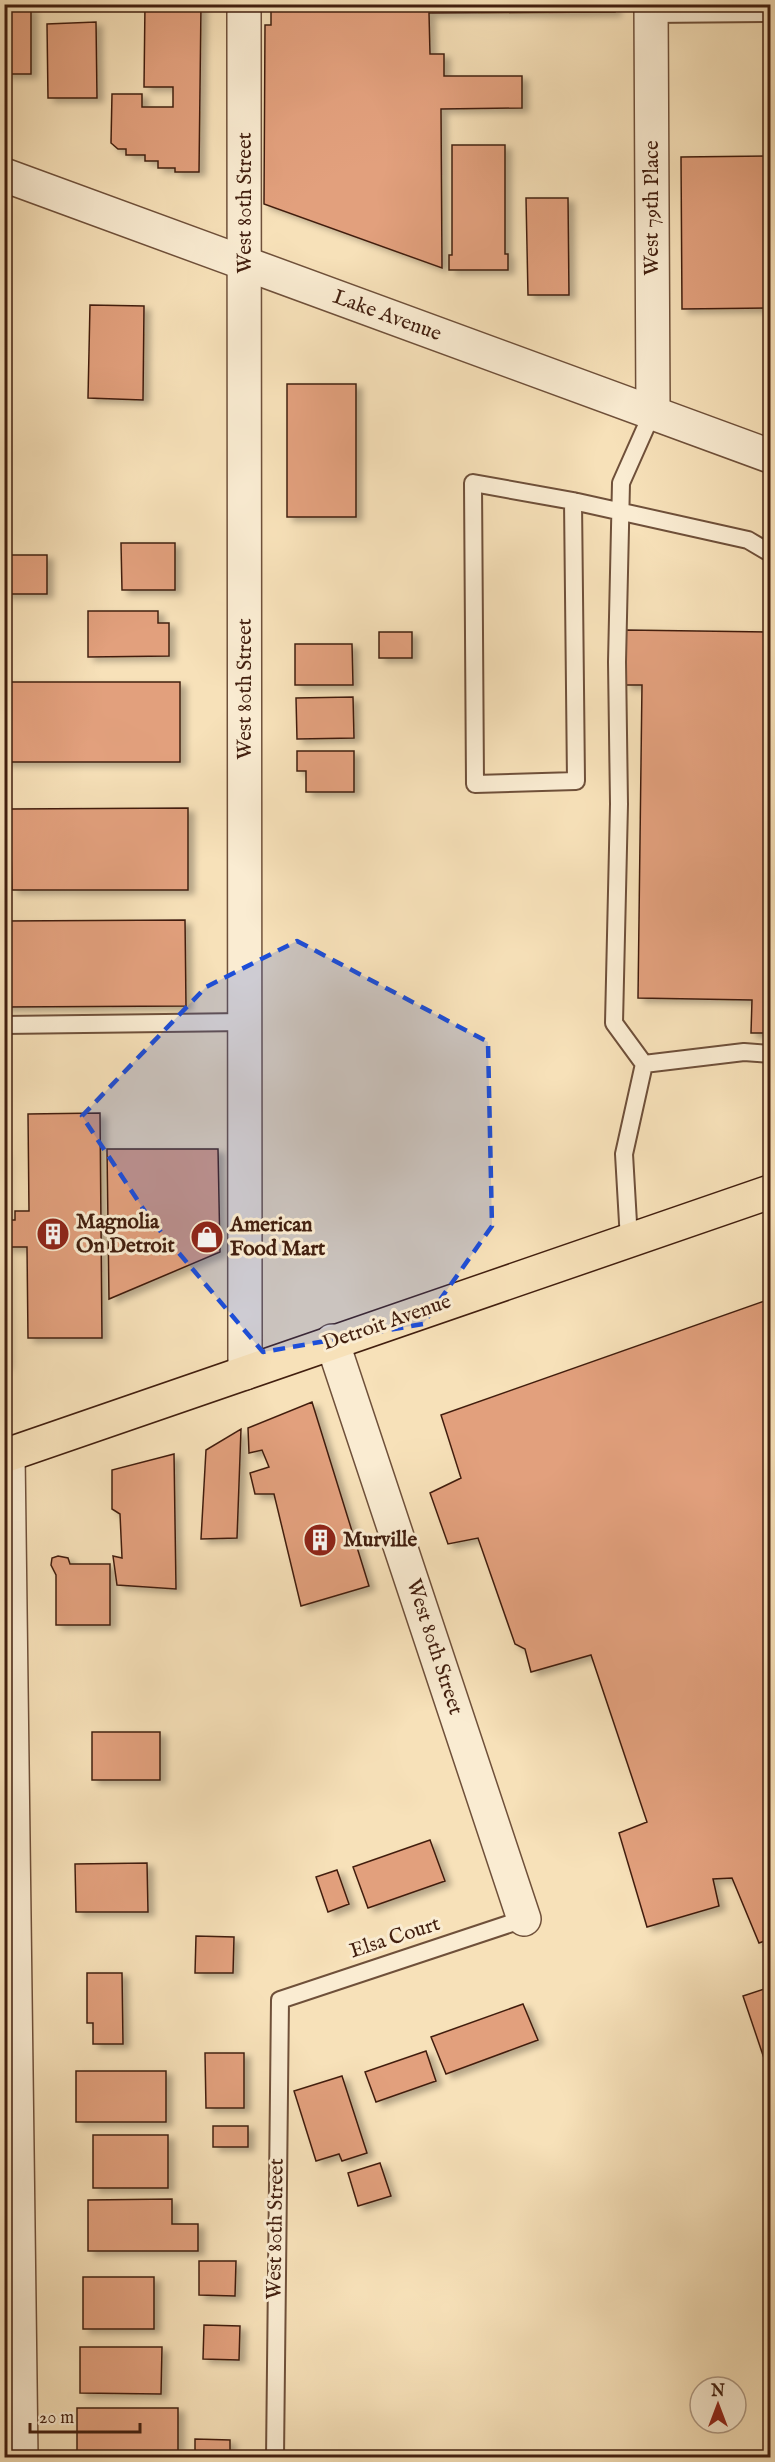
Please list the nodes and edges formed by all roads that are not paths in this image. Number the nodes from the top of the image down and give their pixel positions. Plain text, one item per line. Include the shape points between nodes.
1 (244, 4) edge
2 (651, 9) edge
3 (771, 13) edge
4 (4, 175) edge
5 (245, 265) junction
6 (653, 411) junction
7 (771, 456) edge
8 (573, 501) junction
9 (620, 513) junction
10 (771, 553) edge
11 (245, 1022) junction
12 (4, 1024) edge
13 (771, 1054) edge
14 (644, 1064) junction
15 (771, 1192) edge
16 (629, 1240) junction
17 (332, 1341) junction
18 (245, 1373) junction
19 (6, 1455) edge
20 (524, 1919) joint
21 (280, 2000) joint
22 (21, 2457) edge
23 (275, 2457) edge

1 - 5 street, West 80th Street
2 - 3 lane
2 - 6 street, West 79th Place
4 - 5 street, Lake Avenue
5 - 6 street, Lake Avenue
5 - 11 street, West 80th Street
6 - 7 street, Lake Avenue
6 - 9 lane via 621,483
8 - 8 lane via 473,483 475,784 576,781
8 - 9 lane
9 - 10 lane via 748,540
9 - 14 lane via 614,1023
11 - 12 lane
11 - 18 street, West 80th Street
13 - 14 lane via 744,1052
14 - 16 lane via 624,1154
15 - 16 main road, Detroit Avenue
16 - 17 main road, Detroit Avenue
17 - 18 main road, Detroit Avenue
17 - 20 street, West 80th Street
18 - 19 main road, Detroit Avenue
19 - 22 street
20 - 21 lane, Elsa Court
21 - 23 lane, West 80th Street

